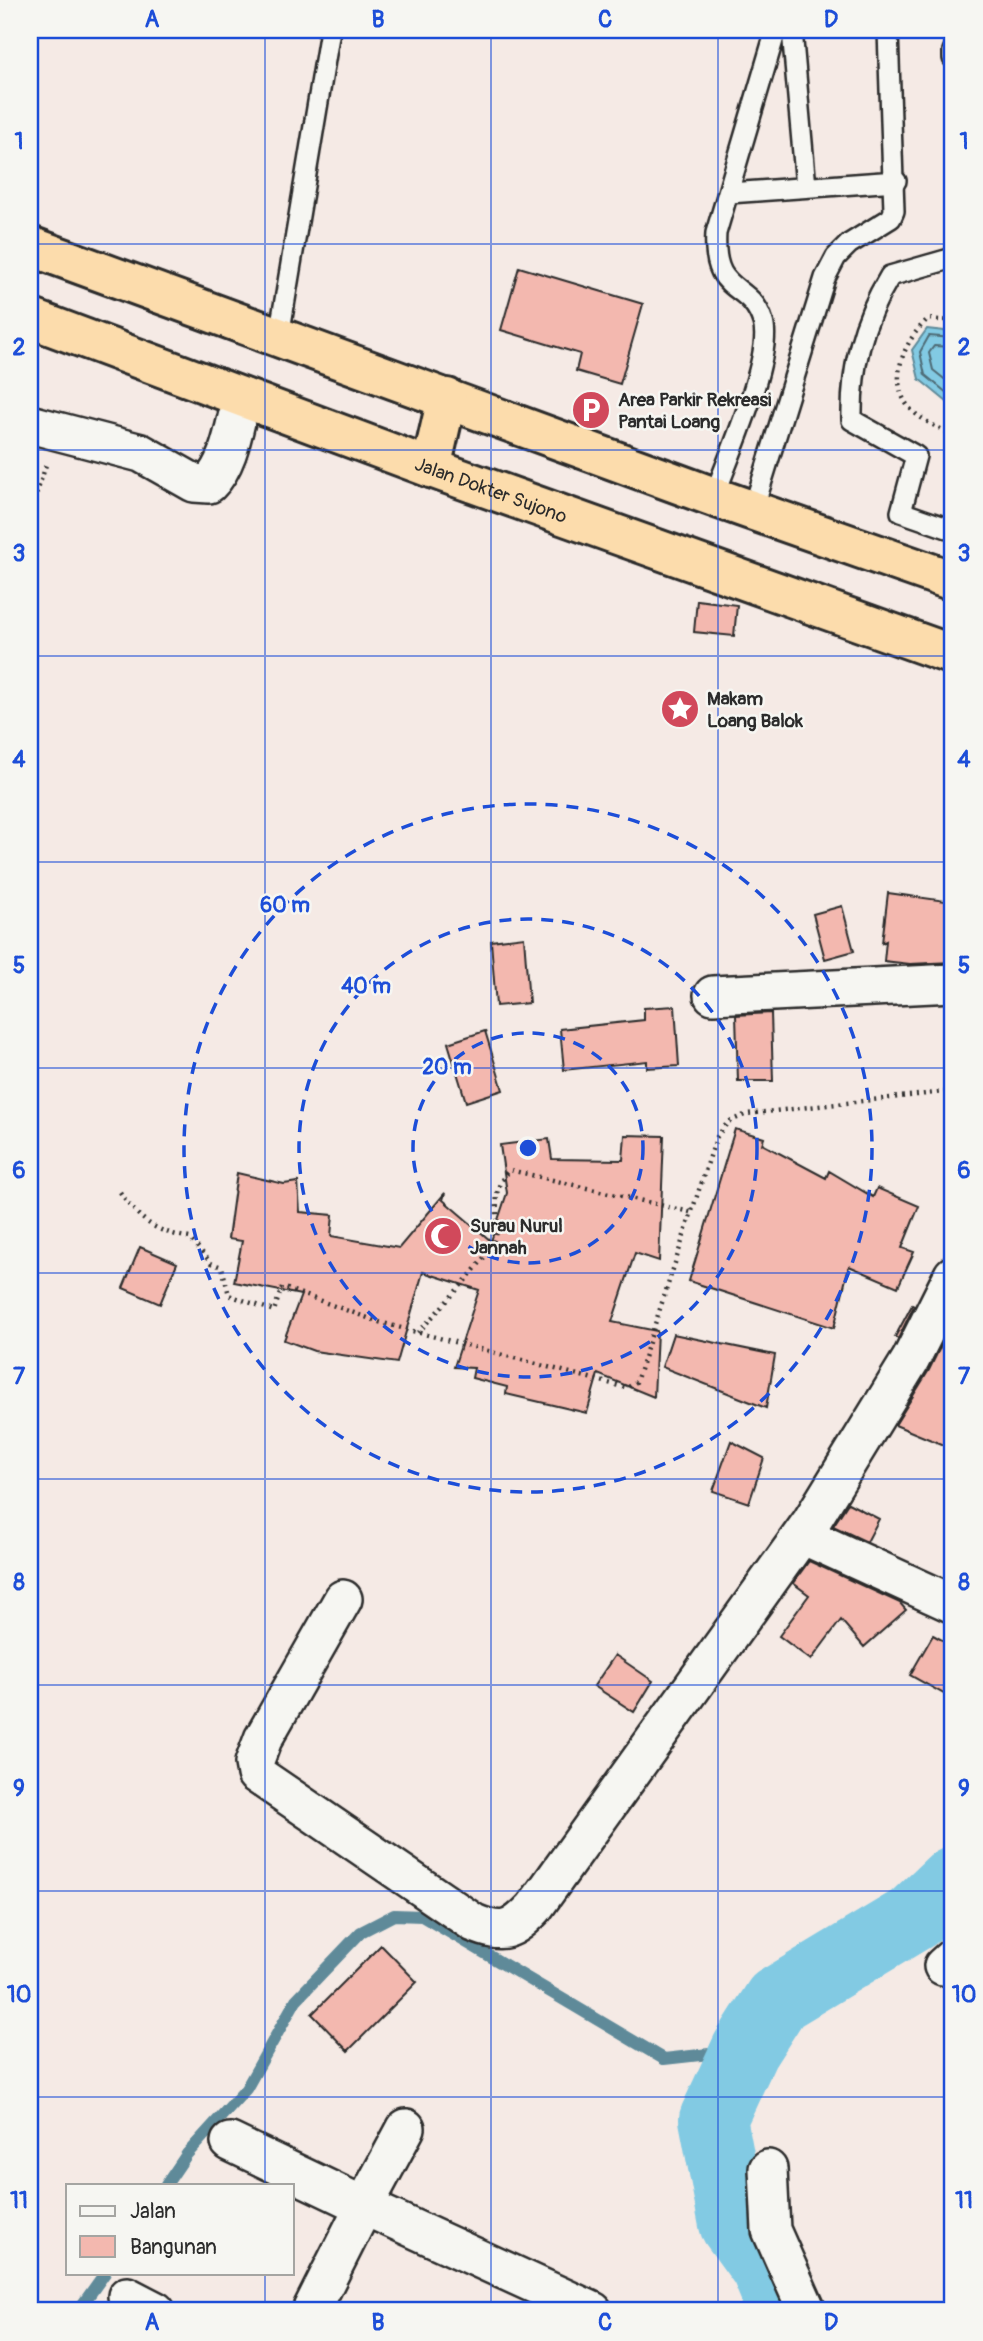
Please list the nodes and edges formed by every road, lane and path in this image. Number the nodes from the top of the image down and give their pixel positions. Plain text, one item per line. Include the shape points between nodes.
1 (330, 30) edge
2 (776, 30) edge
3 (792, 30) edge
4 (888, 30) edge
5 (953, 51) edge
6 (953, 58) edge
7 (896, 181) junction
8 (806, 187) junction
9 (729, 193) junction
10 (30, 246) edge
11 (953, 258) edge
12 (30, 318) edge
13 (953, 321) edge
14 (279, 336) junction
15 (242, 397) junction
16 (447, 398) junction
17 (44, 427) edge
18 (953, 435) edge
19 (431, 468) junction
20 (714, 497) junction
21 (753, 510) junction
22 (30, 514) edge
23 (953, 530) edge
24 (953, 581) edge
25 (953, 655) edge
26 (953, 983) edge
27 (713, 995) dead end
28 (953, 1091) edge
29 (120, 1192) dead end
30 (694, 1213) junction
31 (953, 1275) edge
32 (418, 1333) junction
33 (802, 1535) junction
34 (343, 1599) dead end
35 (953, 1604) edge
36 (407, 2128) dead end
37 (230, 2142) dead end
38 (768, 2169) dead end
39 (364, 2206) junction
40 (311, 2311) edge
41 (593, 2311) edge
42 (807, 2311) edge

1 - 14 lane
2 - 9 lane
3 - 8 lane
4 - 7 lane
5 - 6 lane
7 - 8 lane
7 - 21 lane via 891,218 849,244 825,278
8 - 9 lane
9 - 20 lane via 716,233 716,265 724,279 756,307 763,321 765,348
10 - 14 highway
11 - 23 lane via 890,276 873,304 851,388 852,420 916,456 901,512
12 - 15 highway, Jalan Dokter Sujono
13 - 18 path via 928,318 913,332 899,384 908,406
14 - 16 highway
15 - 17 street via 225,458 209,484 194,482 141,453
15 - 19 highway, Jalan Dokter Sujono
16 - 19 highway
16 - 20 highway
17 - 22 path
19 - 25 highway, Jalan Dokter Sujono
20 - 21 highway
21 - 24 highway
26 - 27 street
28 - 30 path via 734,1118 716,1138
29 - 32 path via 139,1219 168,1234 190,1238 211,1263 222,1267 229,1295 274,1311 282,1287
30 - 32 path via 510,1170 495,1198 496,1238
30 - 32 path via 636,1382 630,1388
31 - 33 street via 911,1359
33 - 34 street via 534,1908 507,1930 494,1931 474,1923 256,1774 254,1763 264,1739
33 - 35 street
36 - 39 street
37 - 39 street
38 - 42 street via 771,2230
39 - 40 street
39 - 41 street

